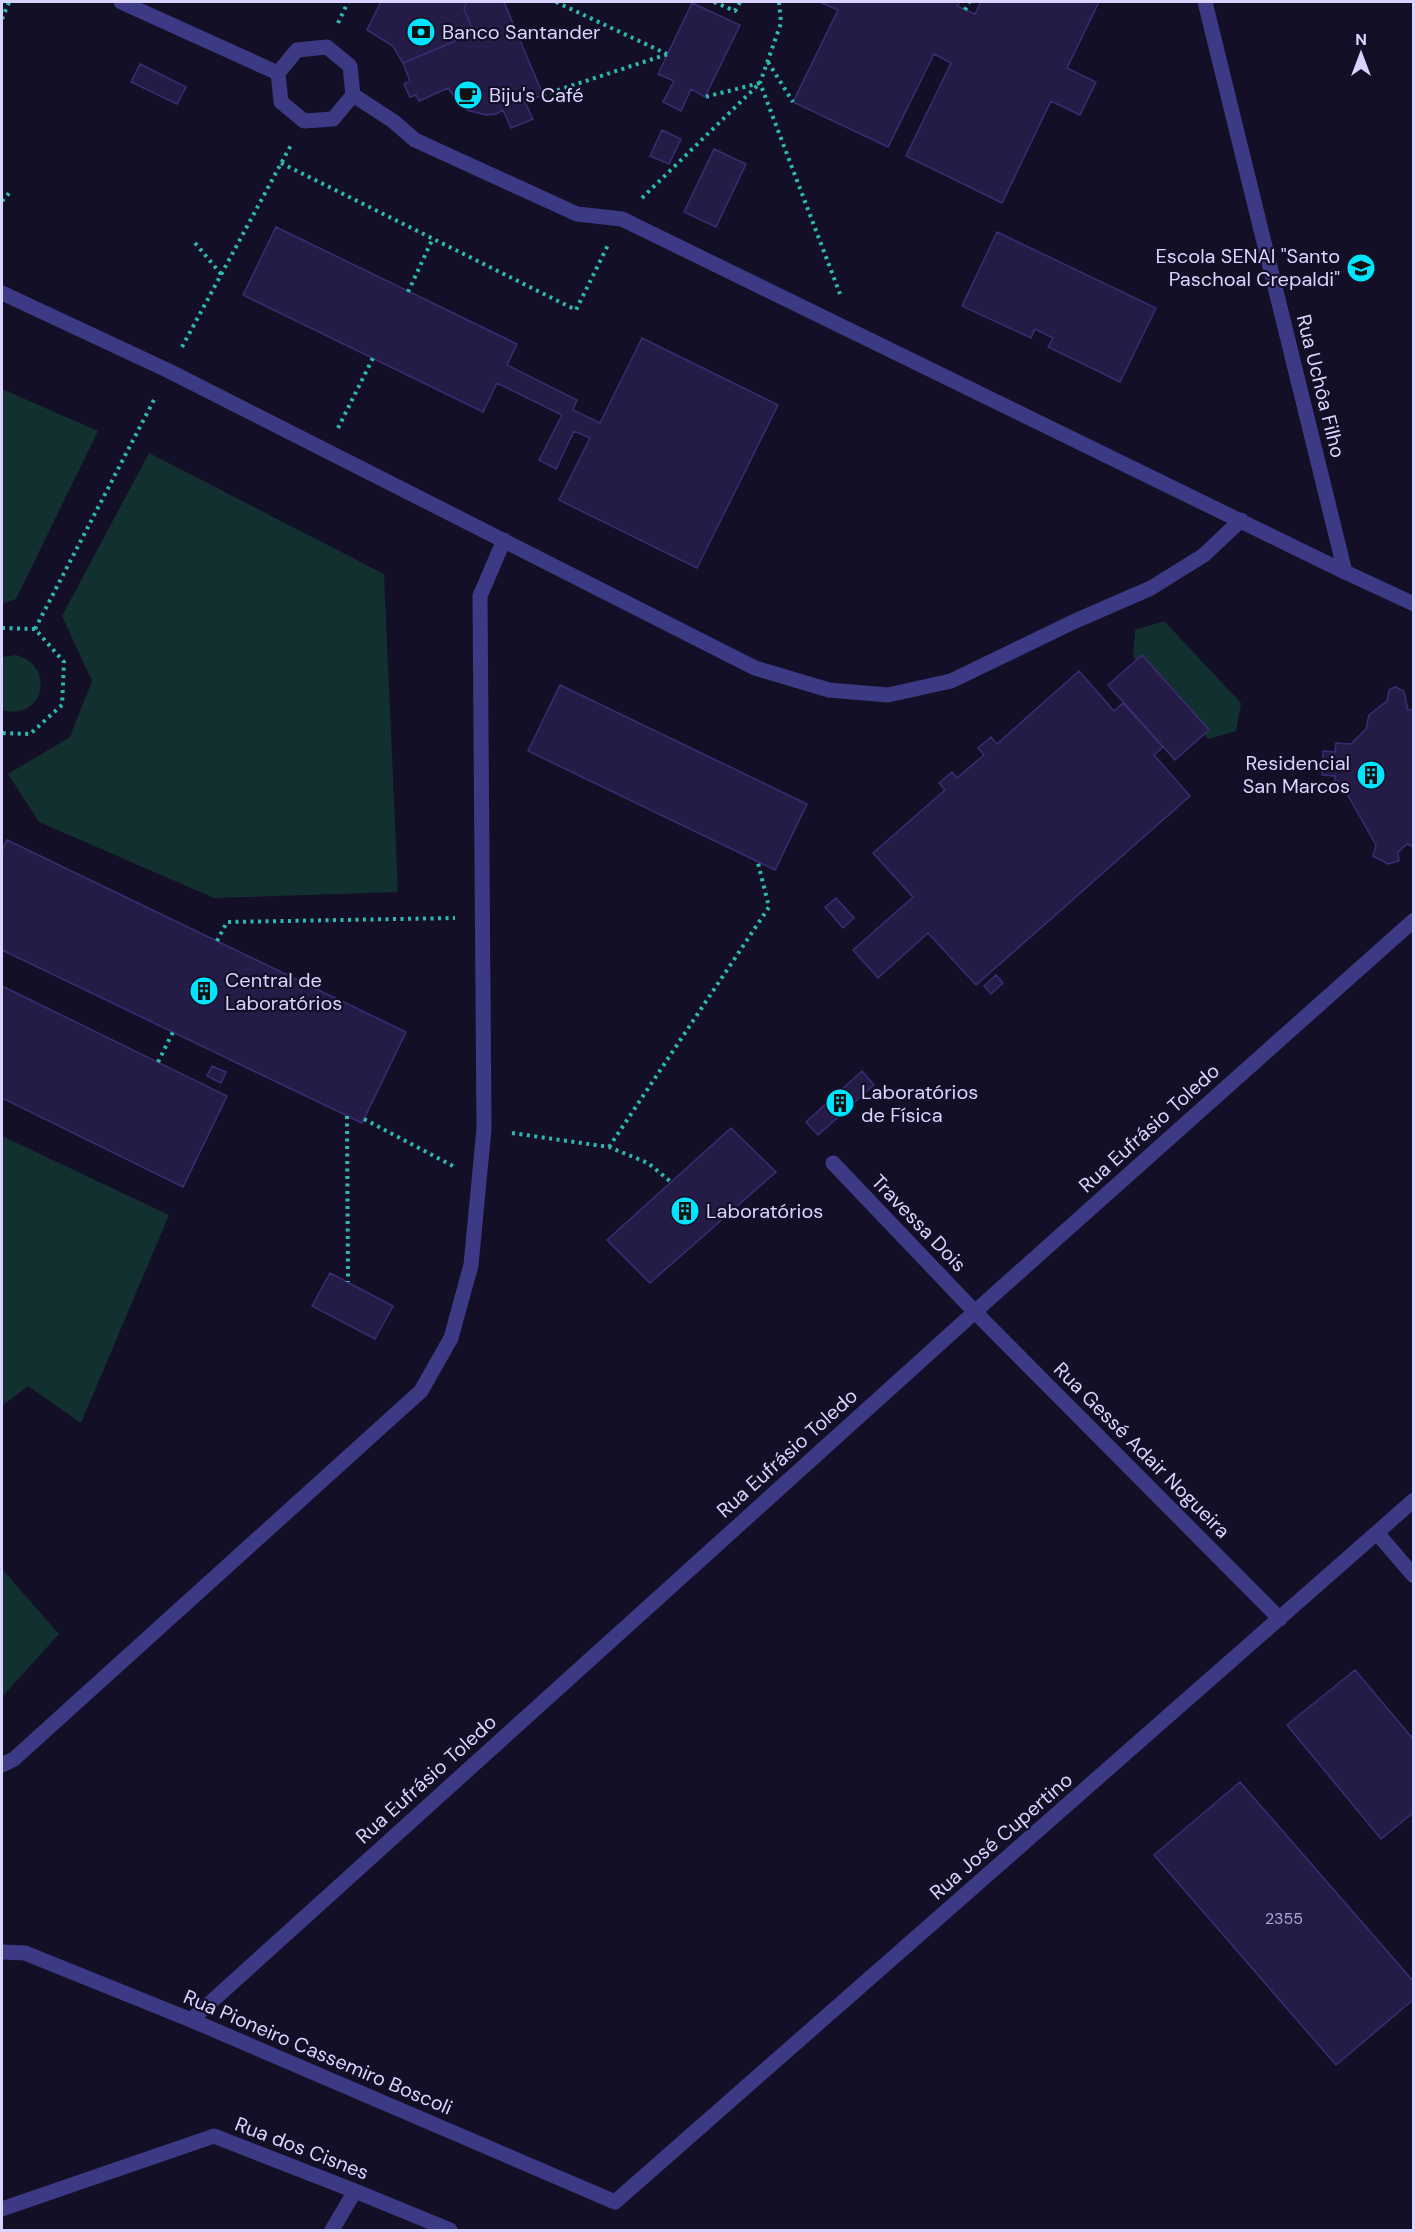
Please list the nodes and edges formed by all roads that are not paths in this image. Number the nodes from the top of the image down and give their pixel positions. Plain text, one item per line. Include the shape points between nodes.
1 (121, 2) edge
2 (1205, 2) edge
3 (278, 73) junction
4 (353, 95) junction
5 (2, 292) edge
6 (1241, 520) junction
7 (504, 540) junction
8 (1345, 572) junction
9 (1413, 604) edge
10 (1413, 920) edge
11 (833, 1163) dead end
12 (975, 1311) junction
13 (1413, 1500) edge
14 (1377, 1533) junction
15 (1413, 1576) edge
16 (1280, 1619) junction
17 (2, 1765) edge
18 (2, 1952) edge
19 (191, 2020) junction
20 (355, 2191) junction
21 (615, 2202) joint
22 (2, 2209) edge
23 (332, 2230) edge
24 (450, 2230) edge

1 - 3 street
2 - 8 street, Rua Uchôa Filho
3 - 4 street via 297,50 327,47 350,66
3 - 4 street via 281,102 304,121 333,119
4 - 6 street via 415,140 577,214 622,219
5 - 7 street via 169,371
6 - 7 street via 1204,555 1151,588 951,681 888,695 829,690 755,668
6 - 8 street
7 - 17 street via 480,596 484,1129 471,1265 452,1338 421,1391
8 - 9 street
10 - 12 street, Rua Eufrásio Toledo
11 - 12 street, Travessa Dois
12 - 16 street, Rua Gessé Adair Nogueira
12 - 19 street, Rua Eufrásio Toledo
13 - 14 street, Rua José Cupertino
14 - 15 street
14 - 16 street, Rua José Cupertino
16 - 21 street, Rua José Cupertino
18 - 19 street, Rua Pioneiro Cassemiro Boscoli via 25,1953
19 - 21 street, Rua Pioneiro Cassemiro Boscoli
20 - 22 street, Rua dos Cisnes via 214,2136
20 - 23 street
20 - 24 street, Rua dos Cisnes

